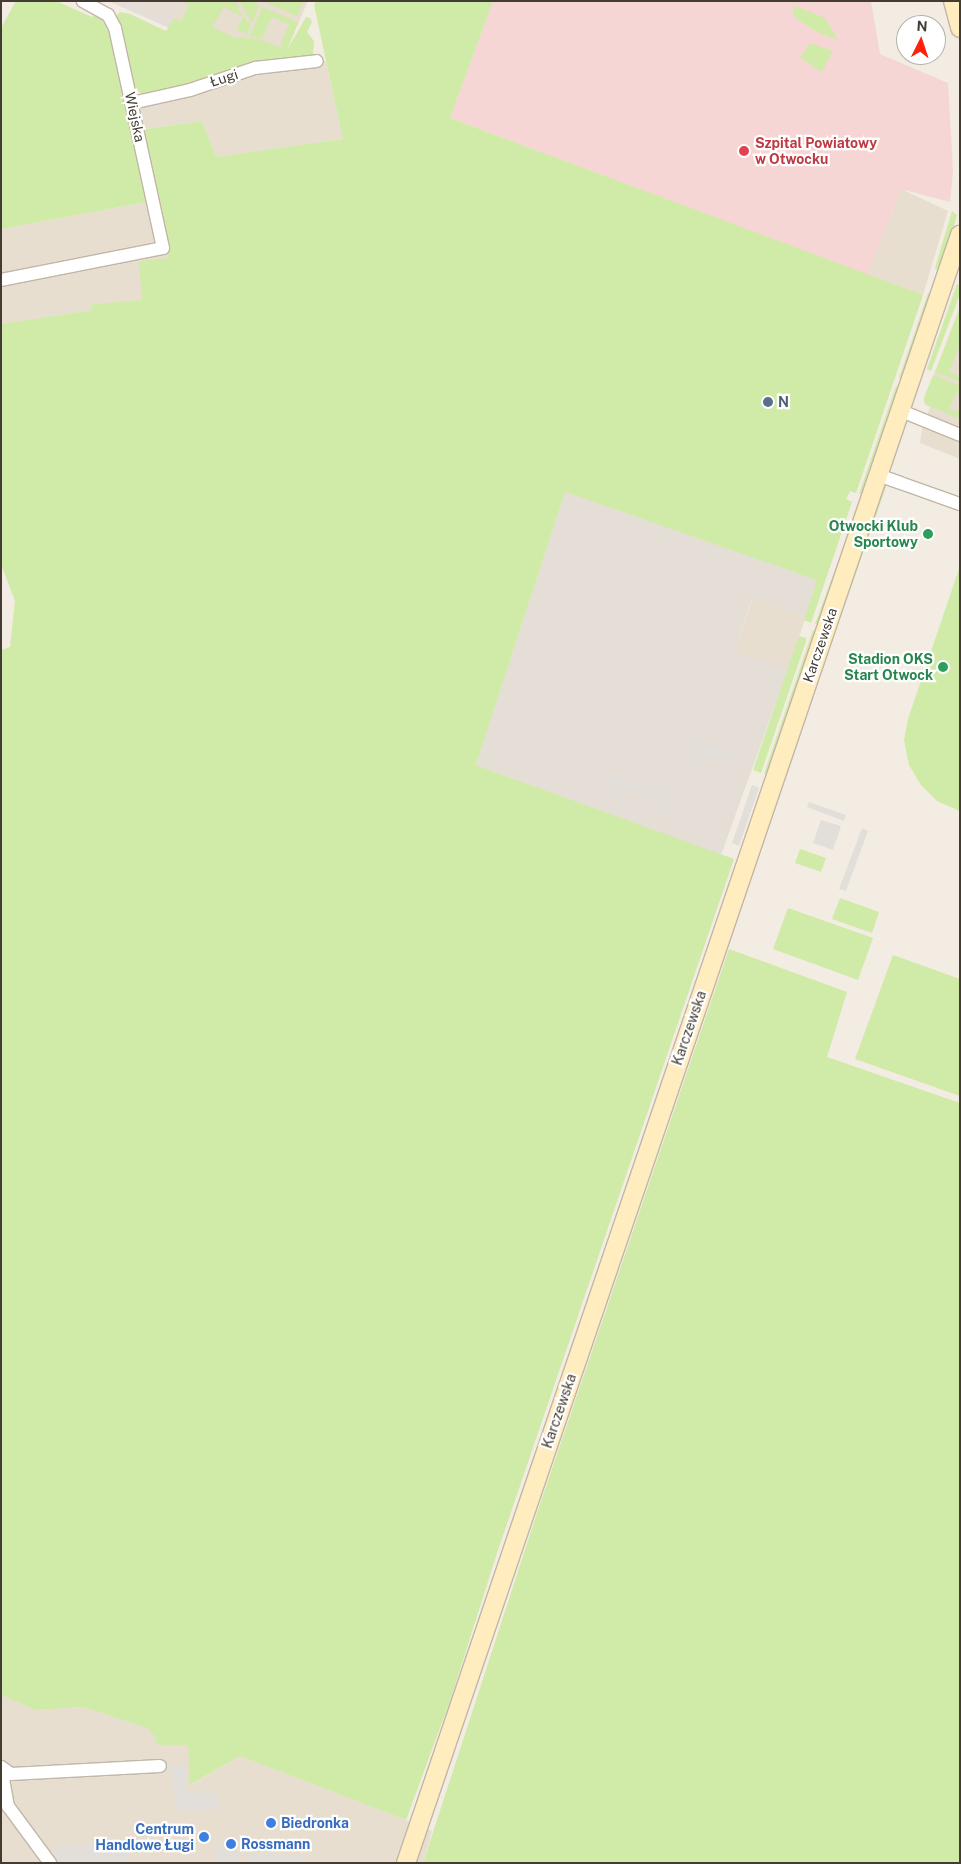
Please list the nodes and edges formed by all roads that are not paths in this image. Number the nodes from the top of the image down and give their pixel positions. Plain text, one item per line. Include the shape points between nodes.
1 (83, 1) edge
2 (317, 60) dead end
3 (132, 103) junction
4 (960, 235) edge
5 (1, 280) edge
6 (899, 410) junction
7 (960, 435) edge
8 (878, 475) junction
9 (960, 504) edge
10 (160, 1766) dead end
11 (1, 1767) edge
12 (50, 1863) edge
13 (406, 1863) edge

1 - 3 street, Wiejska via 112,20
2 - 3 street, Ługi via 254,68 190,90
3 - 5 street, Wiejska via 163,248
4 - 6 main road, Karczewska
6 - 7 street
6 - 8 main road, Karczewska
8 - 9 street
8 - 13 main road, Karczewska
10 - 11 street via 11,1774
11 - 12 street via 8,1806

